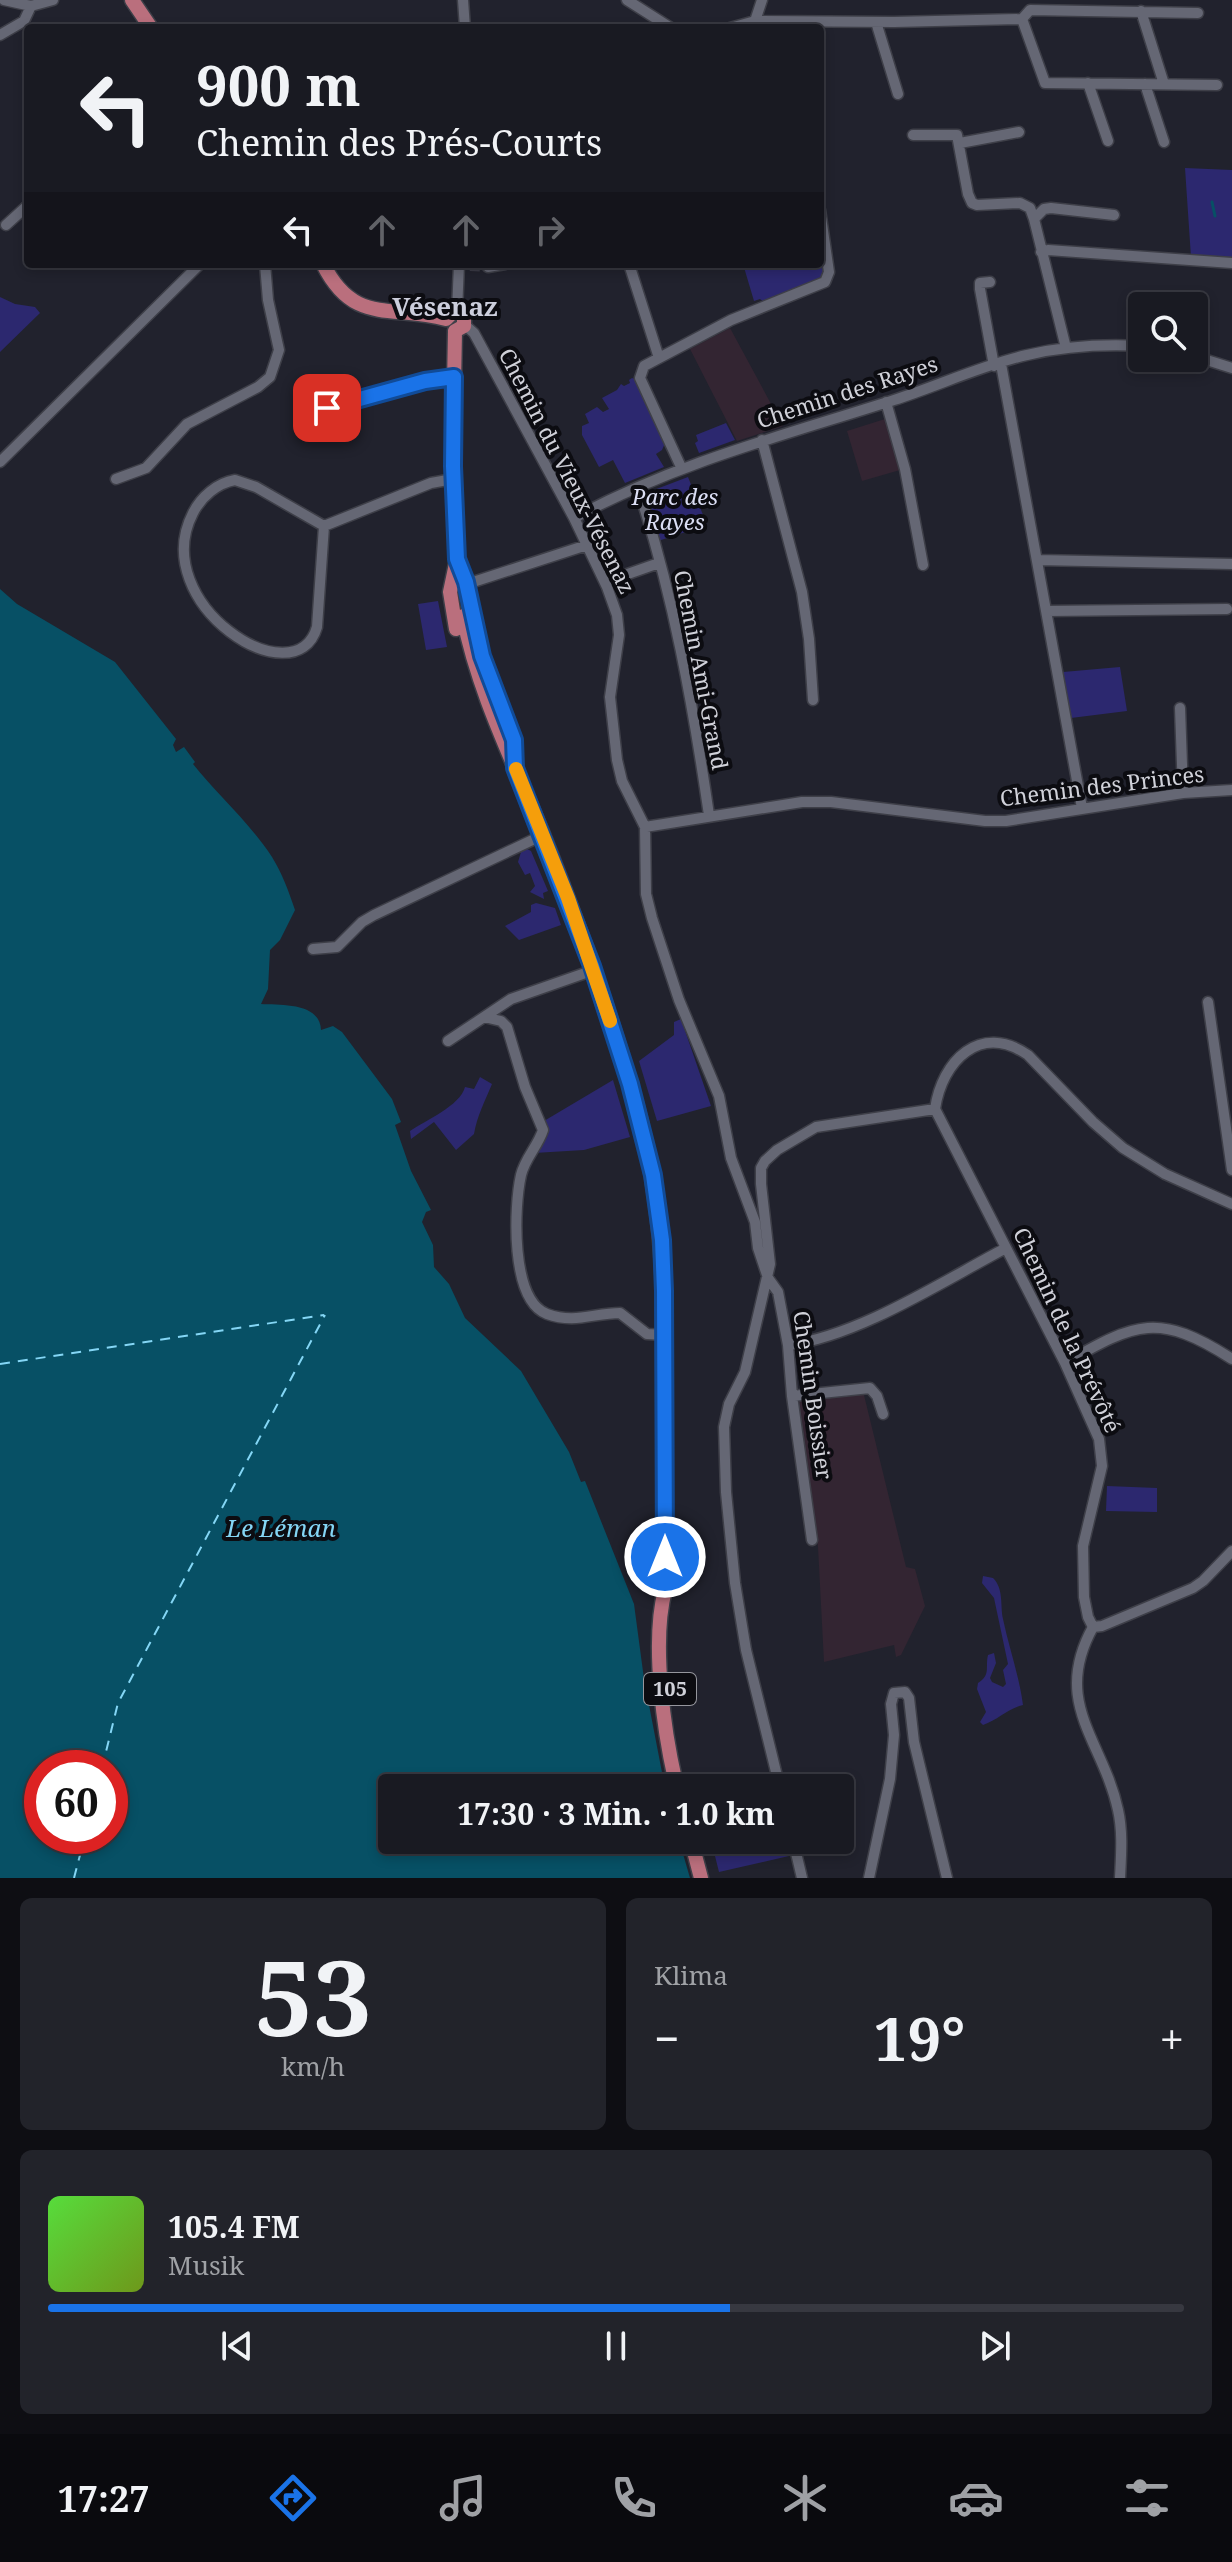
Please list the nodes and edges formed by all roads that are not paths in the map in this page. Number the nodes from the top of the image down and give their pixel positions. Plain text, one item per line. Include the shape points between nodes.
1 (4, 0) edge
2 (53, 0) edge
3 (132, 0) edge
4 (463, 0) edge
5 (627, 0) edge
6 (762, 0) edge
7 (31, 6) junction
8 (1141, 11) junction
9 (1198, 13) dead end
10 (1022, 19) junction
11 (876, 22) junction
12 (148, 24) edge
13 (465, 24) edge
14 (665, 24) edge
15 (756, 24) edge
16 (0, 35) edge
17 (1088, 83) junction
18 (1145, 84) junction
19 (1164, 84) junction
20 (1217, 85) dead end
21 (898, 94) dead end
22 (1019, 132) dead end
23 (958, 134) junction
24 (913, 135) dead end
25 (1108, 141) dead end
26 (1164, 142) dead end
27 (24, 209) edge
28 (1114, 215) dead end
29 (1034, 219) junction
30 (6, 225) dead end
31 (824, 238) edge
32 (1041, 252) junction
33 (1232, 263) edge
34 (196, 268) edge
35 (265, 268) edge
36 (325, 268) edge
37 (463, 268) edge
38 (630, 268) edge
39 (990, 282) dead end
40 (456, 322) junction
41 (1128, 346) edge
42 (1066, 348) junction
43 (659, 358) junction
44 (1208, 360) edge
45 (997, 365) junction
46 (1232, 368) edge
47 (454, 377) junction
48 (886, 402) junction
49 (311, 412) dead end
50 (762, 440) junction
51 (0, 462) edge
52 (681, 467) junction
53 (116, 479) dead end
54 (453, 479) junction
55 (638, 488) junction
56 (574, 518) junction
57 (324, 526) junction
58 (587, 545) junction
59 (457, 559) junction
60 (1038, 560) junction
61 (659, 563) junction
62 (1232, 564) edge
63 (923, 565) dead end
64 (605, 582) junction
65 (467, 584) junction
66 (450, 587) junction
67 (1227, 609) dead end
68 (1047, 611) junction
69 (463, 616) tunnel mouth
70 (813, 700) dead end
71 (1180, 708) dead end
72 (515, 768) junction
73 (1232, 790) edge
74 (1183, 793) junction
75 (1082, 808) junction
76 (709, 815) junction
77 (645, 827) junction
78 (543, 835) junction
79 (313, 949) dead end
80 (594, 970) junction
81 (1208, 1002) dead end
82 (484, 1017) junction
83 (448, 1041) dead end
84 (935, 1109) junction
85 (1232, 1170) edge
86 (1232, 1204) edge
87 (1006, 1248) junction
88 (768, 1278) junction
89 (665, 1335) junction
90 (788, 1345) junction
91 (1232, 1359) edge
92 (1065, 1363) junction
93 (792, 1396) junction
94 (883, 1414) dead end
95 (812, 1540) dead end
96 (1232, 1551) edge
97 (665, 1590) junction
98 (1093, 1627) junction
99 (674, 1774) edge
100 (683, 1774) edge
101 (776, 1774) edge
102 (695, 1854) edge
103 (704, 1854) edge
104 (796, 1854) edge
105 (701, 1878) edge
106 (710, 1878) edge
107 (802, 1878) edge
108 (869, 1878) edge
109 (947, 1878) edge
110 (1120, 1878) edge

1 - 7 street
2 - 7 street
3 - 12 main road
4 - 13 street
5 - 14 street
6 - 15 street
7 - 16 street via 24,21
8 - 9 street
8 - 10 street via 1030,10
8 - 19 street
10 - 11 street
10 - 17 street via 1045,83
11 - 15 street
11 - 21 street
17 - 18 street
17 - 25 street
18 - 19 street
18 - 26 street
19 - 20 street
22 - 23 street
23 - 24 street
23 - 29 street via 972,203 1020,203 1030,208
27 - 30 street
28 - 29 street via 1051,208
29 - 32 street
31 - 43 street via 827,280 731,320
32 - 33 street
32 - 42 street
34 - 51 street
35 - 53 street via 279,350 270,377 187,424 146,468
36 - 40 main road via 338,289 358,305
37 - 40 street
38 - 43 street
39 - 45 street via 980,283 980,289
40 - 47 main road, 105
40 - 56 street, Chemin du Vieux-Vésenaz via 474,333
41 - 42 street, Chemin des Rayes
42 - 45 street, Chemin des Rayes
43 - 52 street via 644,366 640,378
44 - 46 street
45 - 48 street, Chemin des Rayes
45 - 60 street
47 - 49 street
47 - 54 main road, 105
48 - 50 street, Chemin des Rayes
48 - 63 street
50 - 52 street, Chemin des Rayes
50 - 70 street via 802,592
52 - 55 street, Chemin des Rayes
54 - 57 street
54 - 59 main road, 105
55 - 56 street, Chemin des Rayes
55 - 61 street, Chemin Ami-Grand
56 - 58 street, Chemin du Vieux-Vésenaz
57 - 57 street via 247,482 222,484 197,504 187,527 187,571 198,600 215,621 245,642 275,652 302,647 317,627
58 - 64 street, Chemin du Vieux-Vésenaz
58 - 65 street
59 - 65 main road, 105
59 - 66 main road, 105
60 - 62 street
60 - 68 street
61 - 64 street
61 - 76 street, Chemin Ami-Grand via 692,706
64 - 77 street, Chemin du Vieux-Vésenaz via 619,623 610,697 617,760
65 - 66 main road
65 - 72 main road, 105 via 482,656 514,740
66 - 72 main road, 105 via 471,681 497,747
67 - 68 street
68 - 75 street
69 - 72 main road, 105 via 479,678
71 - 74 street
72 - 78 main road, 105
73 - 74 street, Chemin des Princes
74 - 75 street, Chemin des Princes
75 - 76 street, Chemin des Princes via 985,821 802,802
76 - 77 street, Chemin des Princes
77 - 88 street via 646,894 652,918 719,1096 731,1158 755,1222
78 - 79 street via 374,915 337,947
78 - 80 main road, 105
80 - 82 street via 511,999
80 - 89 main road, 105 via 653,1175 662,1240
81 - 85 street
82 - 83 street
82 - 89 street via 507,1027 543,1130 519,1187 517,1256 526,1294 547,1314 577,1319 618,1313 647,1334
84 - 86 street via 945,1075 959,1056 984,1044 1009,1045 1033,1060 1132,1154
84 - 87 street, Chemin de la Prévôté
84 - 88 street, Chemin Boissier via 816,1127 768,1157 761,1174
87 - 90 street via 898,1306 811,1342
87 - 92 street, Chemin de la Prévôté
88 - 90 street, Chemin Boissier via 778,1292
88 - 101 street via 745,1372 726,1414 724,1454 739,1606
89 - 97 main road, 105
90 - 93 street, Chemin Boissier
91 - 92 street via 1180,1330 1148,1327 1112,1337
92 - 98 street, Chemin de la Prévôté via 1102,1451 1101,1475 1083,1539 1084,1597
93 - 94 street via 870,1388
93 - 95 street, Chemin Boissier
96 - 98 street via 1193,1588
97 - 99 main road, 105 via 662,1699
97 - 100 main road, 105 via 673,1720
98 - 110 street via 1080,1661 1078,1699 1118,1808
102 - 105 main road
103 - 106 main road
104 - 107 street
108 - 109 street via 890,1779 891,1699 900,1691 909,1698 914,1742

